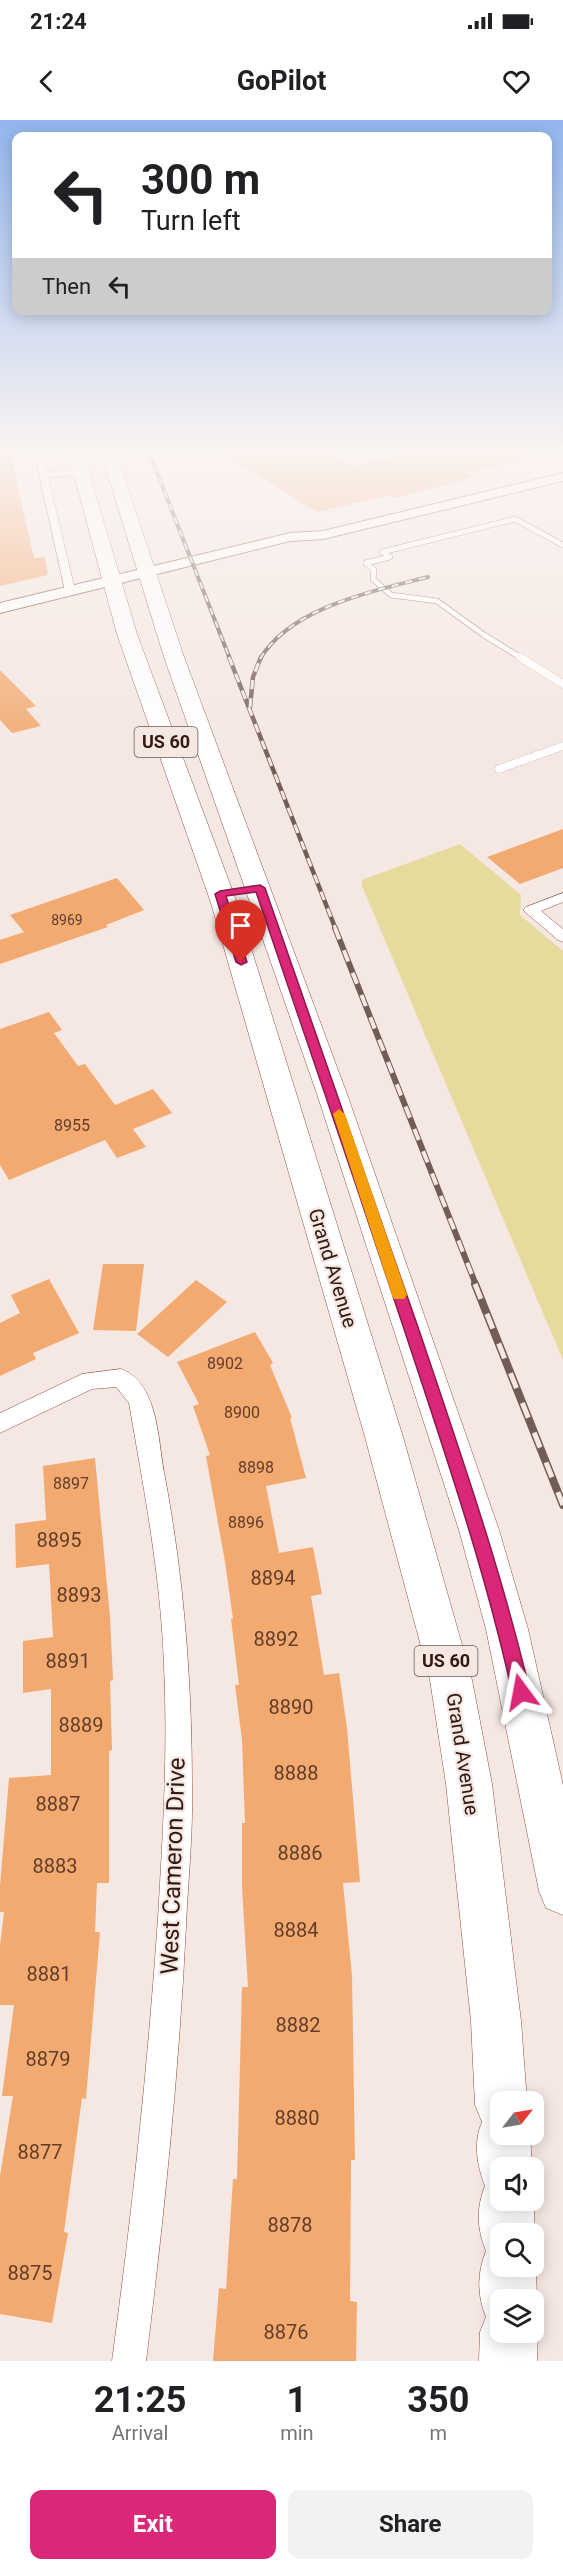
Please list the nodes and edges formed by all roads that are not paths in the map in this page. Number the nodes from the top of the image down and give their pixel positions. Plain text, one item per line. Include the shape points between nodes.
1 (62, 557) edge
2 (105, 557) edge
3 (142, 557) edge
4 (242, 557) edge
5 (389, 557) edge
6 (149, 577) junction
7 (114, 585) junction
8 (70, 590) junction
9 (0, 608) edge
10 (0, 616) edge
11 (563, 684) edge
12 (563, 746) edge
13 (499, 769) dead end
14 (260, 888) junction
15 (220, 894) junction
16 (563, 897) edge
17 (563, 937) edge
18 (342, 1124) junction
19 (292, 1133) junction
20 (0, 1424) edge
21 (563, 1891) edge
22 (500, 2091) edge
23 (509, 2343) edge
24 (129, 2361) edge
25 (508, 2361) edge

1 - 8 street
2 - 7 highway, Grand Avenue / US 60
3 - 6 highway, US 60
4 - 6 main road
5 - 11 lane via 366,563 374,570 372,579 391,595 437,601
6 - 7 main road
6 - 14 highway, US 60 via 174,657
7 - 8 main road
7 - 10 main road
7 - 15 highway, Grand Avenue / US 60 via 145,686
8 - 9 main road
12 - 13 lane
14 - 15 highway
14 - 18 highway, US 60
15 - 19 highway, Grand Avenue / US 60
16 - 17 street via 531,910
18 - 19 highway
18 - 21 highway, US 60 via 478,1530 507,1629
19 - 22 highway, Grand Avenue / US 60 via 384,1437 451,1680 469,1784
20 - 24 street, West Cameron Drive via 90,1380 121,1378 139,1399 165,1539 177,1665 179,1792 166,2022
23 - 25 highway

